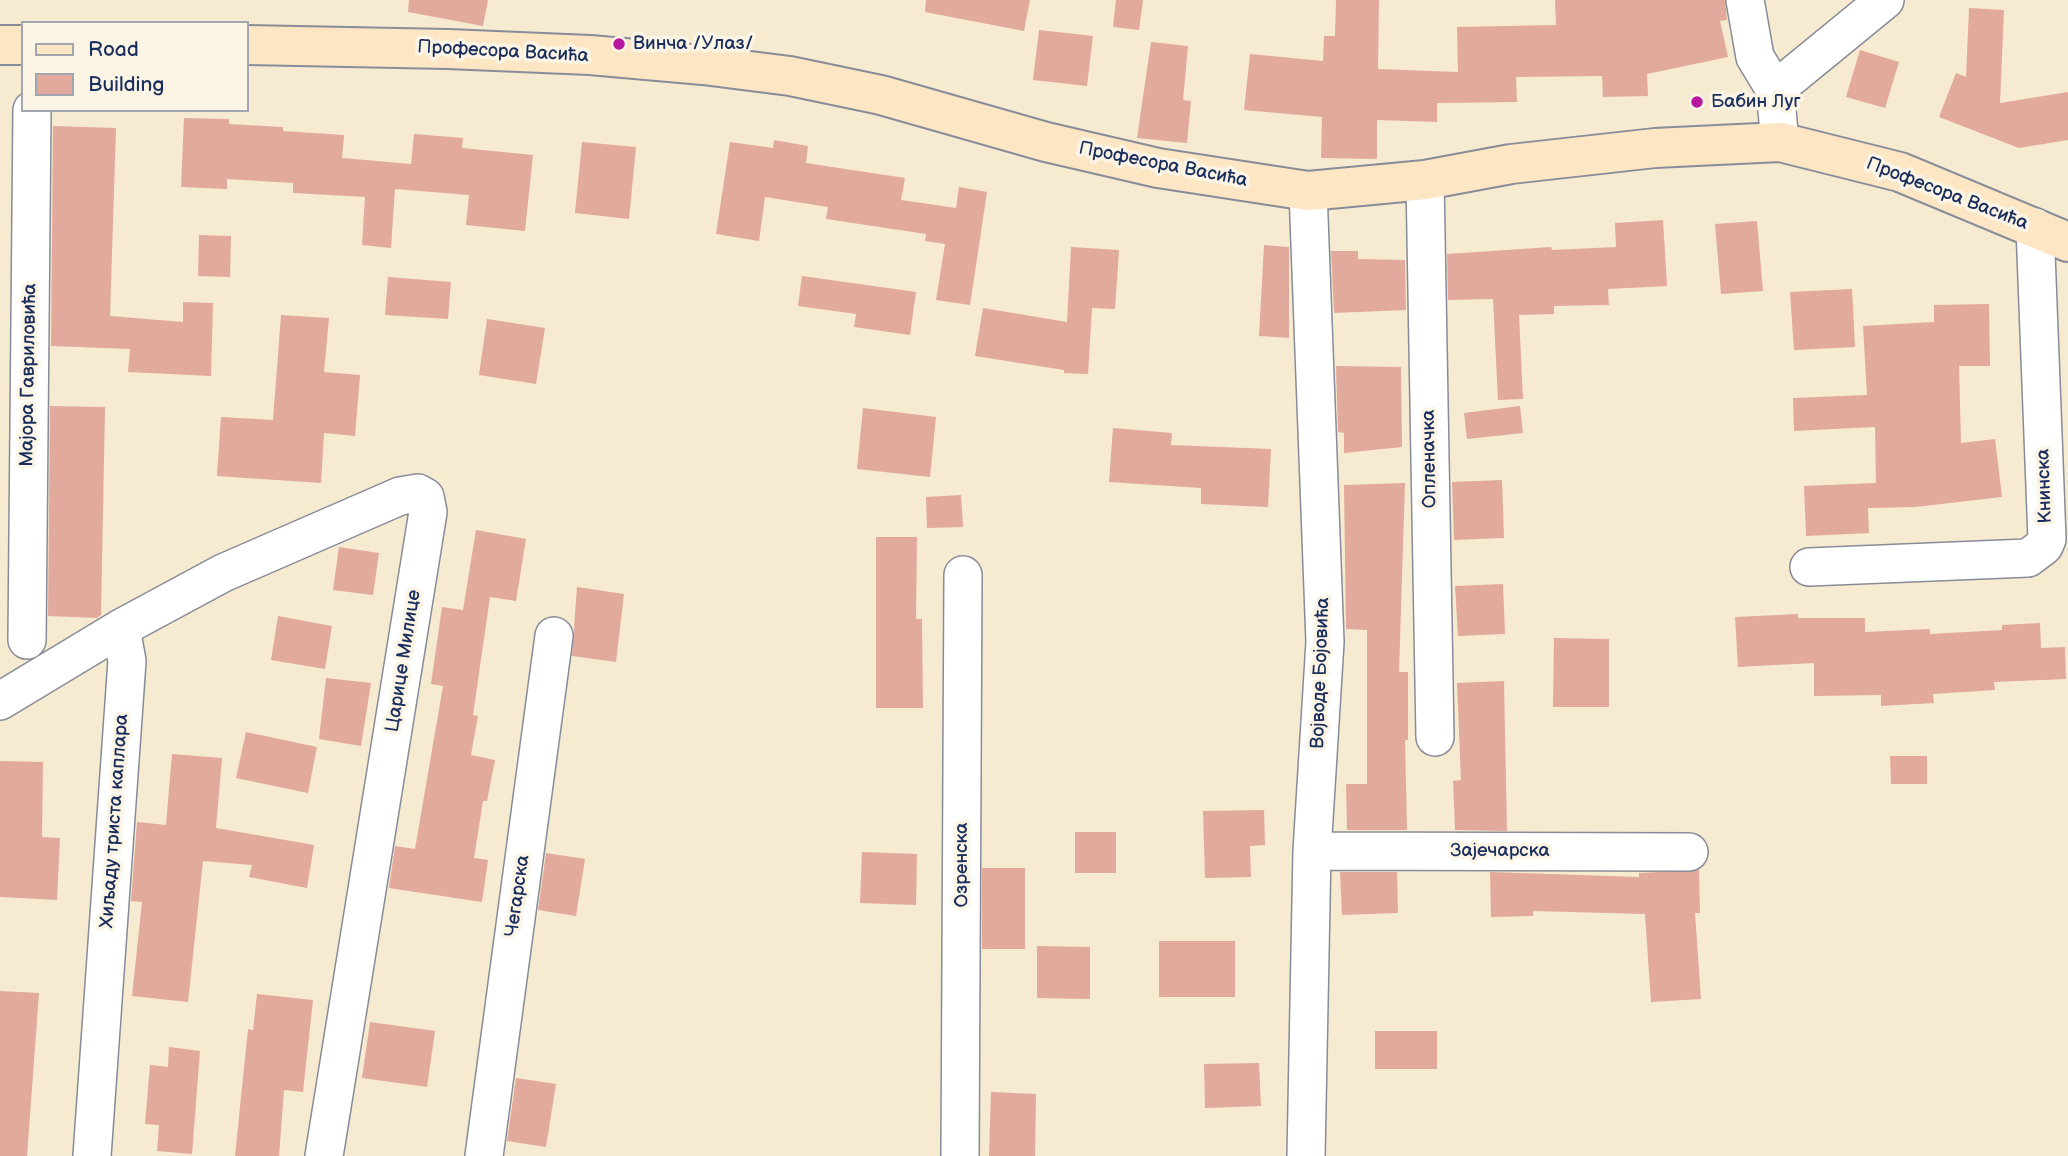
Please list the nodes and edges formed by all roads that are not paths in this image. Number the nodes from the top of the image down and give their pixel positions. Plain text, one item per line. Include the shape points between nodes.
1 (1745, 0) edge
2 (1885, 0) edge
3 (0, 45) edge
4 (21, 45) edge
5 (248, 45) edge
6 (1775, 90) junction
7 (32, 112) edge
8 (1780, 142) junction
9 (1425, 180) junction
10 (1308, 191) junction
11 (2051, 235) edge
12 (1809, 567) dead end
13 (964, 575) dead end
14 (121, 628) junction
15 (554, 636) dead end
16 (27, 640) dead end
17 (0, 701) edge
18 (1436, 737) dead end
19 (1312, 851) junction
20 (1689, 852) dead end
21 (92, 1156) edge
22 (324, 1156) edge
23 (484, 1156) edge
24 (960, 1156) edge
25 (1306, 1156) edge

1 - 6 street via 1755,57
2 - 6 street
3 - 4 street
5 - 10 street, Професора Васића via 590,55 790,76 881,95 1158,168
6 - 8 street
7 - 16 street, Мајора Гавриловића
8 - 9 street, Професора Васића via 1655,148 1511,164
8 - 11 street, Професора Васића via 1900,172
9 - 10 street, Професора Васића
9 - 18 street, Опленачка
10 - 19 street, Војводе Бојовића via 1325,642
11 - 12 street, Книнска via 2044,546 2028,558
13 - 24 street, Озренска
14 - 17 street
14 - 21 street, Хиљаду триста каплара via 127,661
14 - 22 street, Царице Милице via 223,573 400,496 418,493 427,502
15 - 23 street, Чегарска
19 - 20 street, Зајечарска
19 - 25 street, Војводе Бојовића

